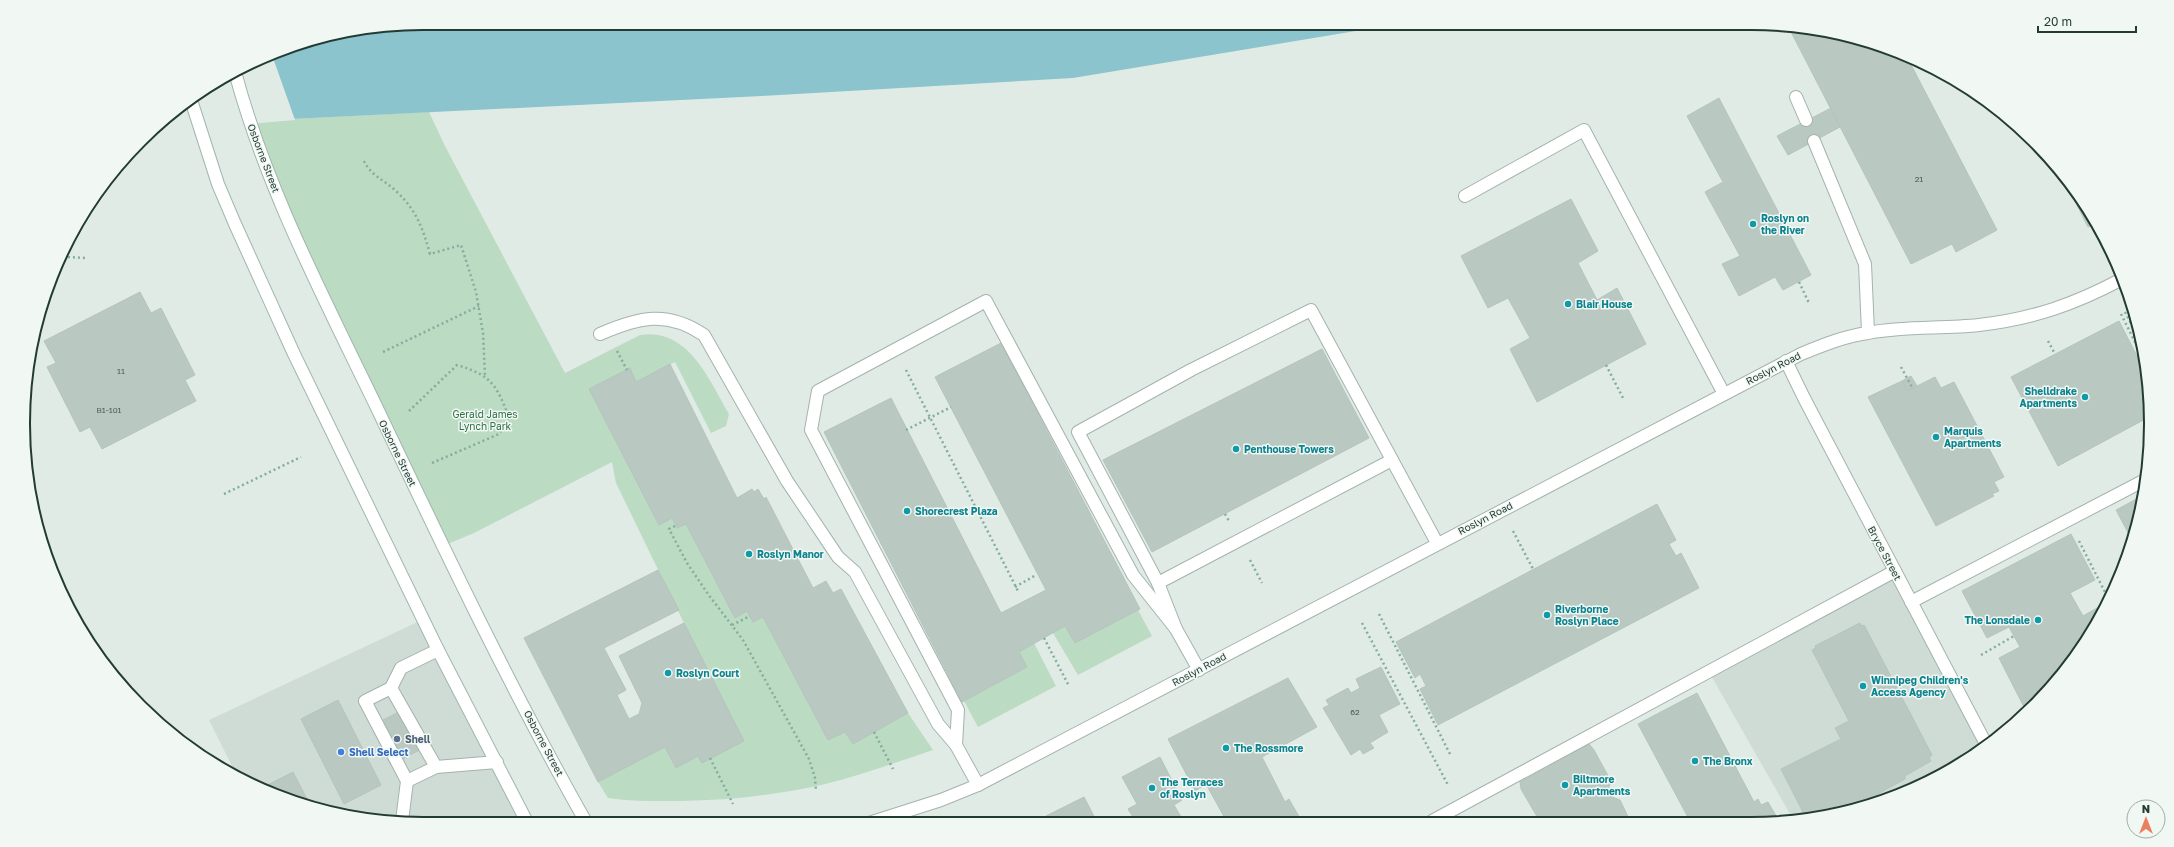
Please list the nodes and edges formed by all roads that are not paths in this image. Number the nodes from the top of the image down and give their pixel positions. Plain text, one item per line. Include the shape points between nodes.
1 (237, 78) edge
2 (1796, 97) dead end
3 (193, 105) edge
4 (1806, 120) dead end
5 (1814, 141) dead end
6 (1465, 196) dead end
7 (2117, 281) edge
8 (1868, 332) junction
9 (600, 334) dead end
10 (1786, 361) junction
11 (1724, 394) junction
12 (1392, 460) junction
13 (2139, 483) edge
14 (1436, 543) junction
15 (1895, 571) junction
16 (1158, 583) junction
17 (1911, 602) junction
18 (1176, 629) junction
19 (438, 650) junction
20 (1199, 670) junction
21 (391, 688) junction
22 (1984, 740) edge
23 (956, 745) junction
24 (497, 762) junction
25 (436, 767) junction
26 (407, 781) junction
27 (978, 785) junction
28 (403, 816) edge
29 (524, 817) edge
30 (583, 817) edge
31 (888, 817) edge
32 (1441, 817) edge

1 - 30 street, Osborne Street via 251,125 275,187 340,332 474,611
2 - 4 street
3 - 19 street via 216,177 235,224 294,354
5 - 8 street via 1865,264
6 - 11 street via 1584,130
7 - 8 street, Roslyn Road via 2076,302 2016,319 1979,325
8 - 10 street, Roslyn Road via 1830,342
9 - 23 street via 636,320 659,318 681,322 704,335 787,481 838,557 855,572 938,724
10 - 11 street, Roslyn Road
10 - 15 street, Bryce Street
11 - 14 street, Roslyn Road
12 - 14 street
12 - 16 street
12 - 16 street via 1311,310 1191,370 1078,432
13 - 17 street
14 - 20 street, Roslyn Road
15 - 17 street, Bryce Street
15 - 32 street
16 - 18 street
17 - 22 street, Bryce Street
18 - 20 street
18 - 23 street via 1133,575 986,301 818,391 811,430 958,710
19 - 21 street via 401,668
19 - 24 street
20 - 27 street, Roslyn Road
21 - 25 street
21 - 26 street via 365,701
23 - 27 street
24 - 25 street
24 - 29 street
25 - 26 street
26 - 28 street
27 - 31 street, Roslyn Road

